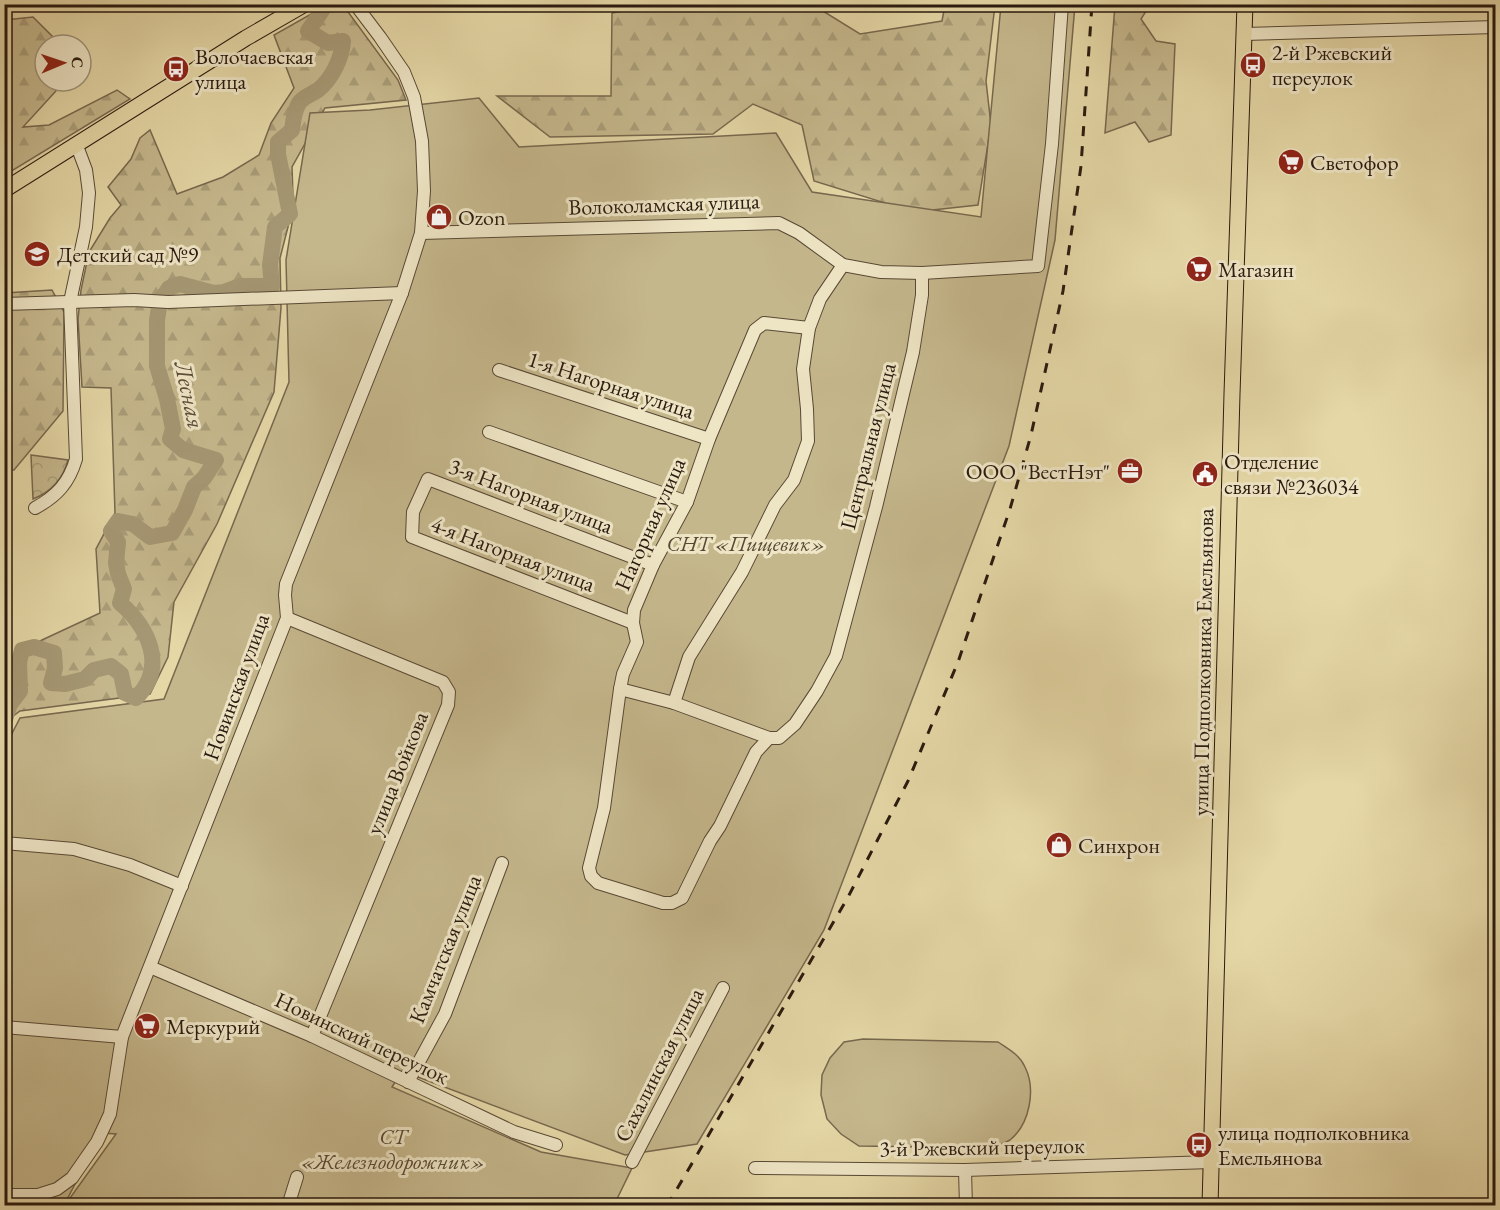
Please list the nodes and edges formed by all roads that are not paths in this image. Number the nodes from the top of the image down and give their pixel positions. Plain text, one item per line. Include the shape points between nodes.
1 (305, 4) edge
2 (355, 4) edge
3 (1062, 4) edge
4 (1245, 4) edge
5 (1496, 27) edge
6 (1244, 34) junction
7 (77, 146) junction
8 (4, 190) edge
9 (421, 233) junction
10 (843, 265) junction
11 (922, 273) junction
12 (402, 293) junction
13 (70, 302) junction
14 (4, 304) edge
15 (809, 328) junction
16 (499, 370) dead end
17 (489, 432) dead end
18 (710, 439) junction
19 (428, 479) joint
20 (687, 501) junction
21 (35, 508) dead end
22 (653, 565) junction
23 (287, 618) junction
24 (633, 623) junction
25 (620, 689) junction
26 (674, 703) junction
27 (769, 738) junction
28 (4, 843) edge
29 (502, 863) dead end
30 (182, 886) junction
31 (682, 898) joint
32 (150, 967) junction
33 (723, 988) dead end
34 (4, 1027) edge
35 (312, 1036) junction
36 (122, 1037) junction
37 (408, 1082) junction
38 (556, 1145) dead end
39 (1211, 1161) junction
40 (632, 1162) dead end
41 (755, 1168) dead end
42 (965, 1170) junction
43 (297, 1177) dead end
44 (4, 1195) edge
45 (1211, 1202) edge
46 (288, 1206) edge
47 (966, 1206) edge

1 - 7 main road
2 - 9 street, Новинская улица via 404,72 414,97 422,141
3 - 11 street, Волоколамская улица via 1038,266
4 - 6 main road, улица Подполковника Емельянова
5 - 6 street
6 - 39 main road, улица Подполковника Емельянова
7 - 8 main road
7 - 13 street via 89,193
9 - 10 street, Волоколамская улица via 779,223
9 - 12 street, Новинская улица
10 - 11 street, Волоколамская улица via 881,272
10 - 15 street via 820,299
11 - 27 street, Центральная улица via 913,352 836,656 795,724 780,738
12 - 13 street
12 - 23 street, Новинская улица via 286,584
13 - 14 street
13 - 21 street via 75,459 65,486
15 - 18 street, Нагорная улица via 764,323 755,330
15 - 26 street via 803,369 808,441 794,480 775,505 742,572 689,657
16 - 18 street, 1-я Нагорная улица
17 - 20 street
18 - 20 street, Нагорная улица
19 - 22 street, 3-я Нагорная улица
19 - 24 street, 4-я Нагорная улица via 413,512 412,537
20 - 22 street, Нагорная улица
22 - 24 street, Нагорная улица via 634,610
23 - 30 street, Новинская улица
23 - 35 street, улица Войкова via 444,682 450,692
24 - 25 street, Нагорная улица via 637,642
25 - 26 street
25 - 31 street, Нагорная улица via 604,808 589,868 591,876 598,883 663,903
26 - 27 street
27 - 31 street, Центральная улица via 756,752
28 - 30 street via 74,849 130,865
29 - 37 street, Камчатская улица via 445,1014
30 - 32 street, Новинская улица
32 - 35 street, Новинский переулок
32 - 36 street, Новинская улица
33 - 40 street, Сахалинская улица
34 - 36 street
35 - 37 street, Новинский переулок
36 - 44 street, Новинская улица via 110,1114 97,1142 72,1178 57,1189 38,1195
37 - 38 street, Новинский переулок via 514,1132
39 - 42 street, 3-й Ржевский переулок
39 - 45 main road, улица Подполковника Емельянова
41 - 42 street, 3-й Ржевский переулок
42 - 47 street
43 - 46 street

